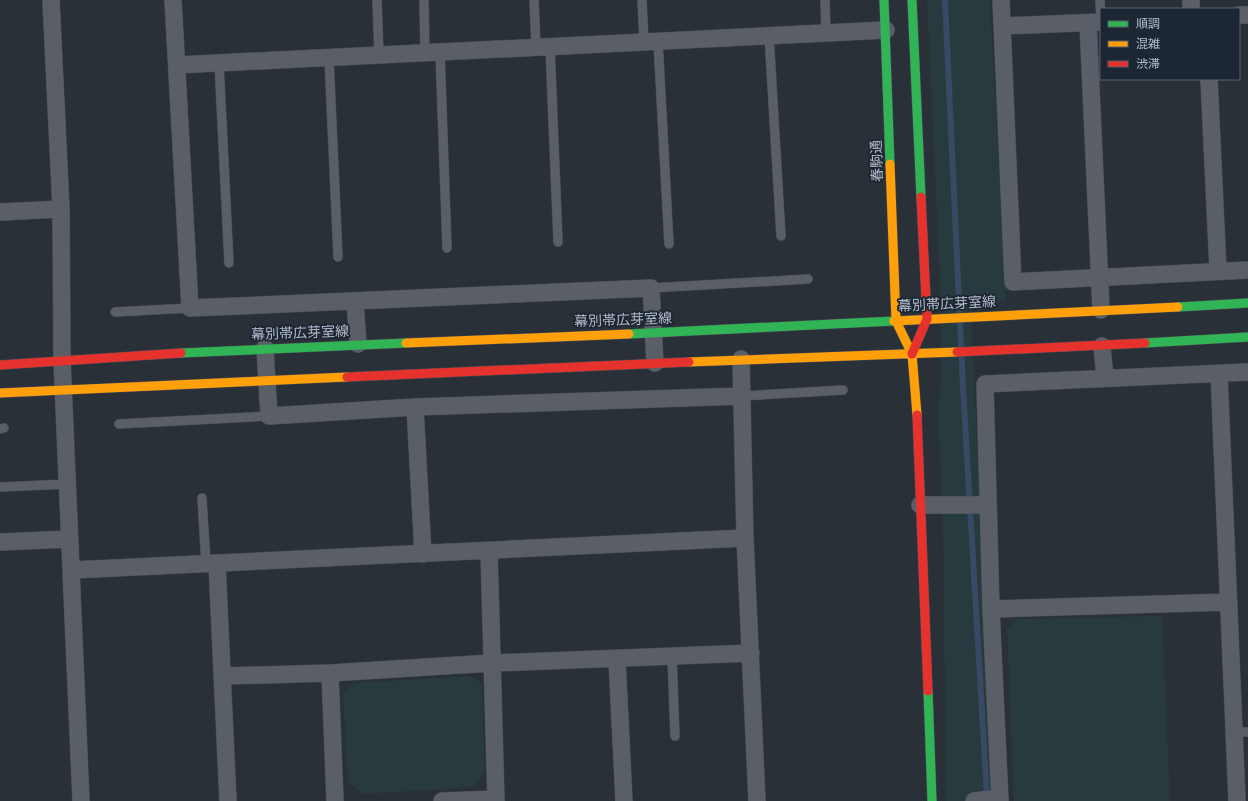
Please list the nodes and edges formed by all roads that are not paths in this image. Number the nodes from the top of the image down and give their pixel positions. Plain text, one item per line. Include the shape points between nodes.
1 (51, 0) edge
2 (174, 0) edge
3 (377, 0) edge
4 (424, 0) edge
5 (534, 0) edge
6 (642, 0) edge
7 (825, 0) edge
8 (884, 0) edge
9 (912, 0) edge
10 (1001, 0) edge
11 (1100, 0) edge
12 (1097, 22) edge
13 (1002, 26) junction
14 (886, 30) junction
15 (826, 33) junction
16 (769, 35) junction
17 (651, 41) junction
18 (543, 47) junction
19 (432, 52) junction
20 (379, 55) junction
21 (329, 58) junction
22 (219, 63) junction
23 (177, 65) junction
24 (1209, 80) edge
25 (61, 209) junction
26 (0, 212) edge
27 (781, 236) dead end
28 (558, 242) dead end
29 (669, 244) dead end
30 (447, 248) dead end
31 (338, 256) dead end
32 (229, 263) dead end
33 (1218, 270) junction
34 (1248, 270) edge
35 (1099, 278) junction
36 (808, 279) dead end
37 (651, 288) junction
38 (355, 301) junction
39 (1248, 303) edge
40 (190, 308) junction
41 (1101, 310) junction
42 (115, 312) dead end
43 (927, 319) junction
44 (896, 320) junction
45 (653, 333) junction
46 (1248, 337) edge
47 (358, 344) junction
48 (1102, 346) junction
49 (265, 348) junction
50 (912, 354) junction
51 (62, 360) junction
52 (741, 360) junction
53 (655, 363) junction
54 (0, 365) edge
55 (1248, 372) edge
56 (1219, 374) junction
57 (1105, 378) junction
58 (267, 380) junction
59 (64, 390) junction
60 (843, 390) dead end
61 (0, 392) edge
62 (742, 396) junction
63 (415, 408) junction
64 (269, 416) junction
65 (119, 424) dead end
66 (68, 484) junction
67 (0, 487) edge
68 (202, 498) dead end
69 (988, 505) junction
70 (920, 506) junction
71 (745, 538) junction
72 (70, 539) junction
73 (0, 542) edge
74 (489, 551) junction
75 (423, 554) junction
76 (211, 564) junction
77 (72, 570) junction
78 (1229, 602) junction
79 (992, 609) junction
80 (750, 653) junction
81 (672, 656) junction
82 (617, 659) junction
83 (492, 663) junction
84 (330, 673) junction
85 (223, 676) junction
86 (1241, 732) edge
87 (675, 736) dead end
88 (496, 800) edge
89 (1000, 800) edge
90 (81, 801) edge
91 (228, 801) edge
92 (335, 801) edge
93 (442, 801) edge
94 (624, 801) edge
95 (757, 801) edge
96 (932, 801) edge
97 (974, 801) edge
98 (1237, 801) edge

1 - 25 street
2 - 23 street
3 - 20 lane
4 - 19 lane
5 - 18 lane
6 - 17 lane
7 - 15 lane
8 - 14 main road, 春駒通
9 - 43 main road
10 - 13 street
11 - 12 lane
12 - 13 street
12 - 35 street
13 - 35 street via 1013,282
14 - 15 street
14 - 44 main road, 春駒通
15 - 16 street
16 - 17 street
16 - 27 lane
17 - 18 street
17 - 29 lane
18 - 19 street
18 - 28 lane
19 - 20 street
19 - 30 lane
20 - 21 street
21 - 22 street
21 - 31 lane
22 - 23 street
22 - 32 lane
23 - 40 street
24 - 33 street
25 - 26 street
25 - 51 street
33 - 34 street
33 - 35 street
35 - 41 street
36 - 37 lane
37 - 38 street
37 - 45 street
38 - 40 street
38 - 47 street
39 - 41 main road, 幕別帯広芽室線
40 - 42 lane
41 - 43 main road, 幕別帯広芽室線
43 - 44 main road, 幕別帯広芽室線
43 - 50 main road
44 - 45 main road, 幕別帯広芽室線
44 - 50 main road
45 - 47 main road, 幕別帯広芽室線
45 - 53 street
46 - 48 main road
47 - 49 main road, 幕別帯広芽室線
48 - 50 main road
48 - 57 street
49 - 51 main road, 幕別帯広芽室線
49 - 58 street
50 - 52 main road
50 - 70 main road
51 - 54 main road, 幕別帯広芽室線
51 - 59 street
52 - 53 main road
52 - 62 street
53 - 58 main road
55 - 56 street
56 - 57 street
56 - 78 street
57 - 69 street via 985,384
58 - 59 main road
58 - 64 street
59 - 61 main road
59 - 66 street
60 - 62 lane
62 - 63 street
62 - 71 street
63 - 64 street
63 - 75 street
64 - 65 lane
66 - 67 lane
66 - 72 street
68 - 76 lane
69 - 70 street
69 - 79 street
70 - 96 main road
71 - 74 street
71 - 80 street
72 - 73 street
72 - 77 street
74 - 75 street
74 - 83 street
75 - 76 street
76 - 77 street
76 - 85 street
77 - 90 street
78 - 79 street
78 - 86 street
79 - 89 street
80 - 81 street
80 - 95 street
81 - 82 street
81 - 87 lane
82 - 83 street
82 - 94 street
83 - 84 street
83 - 88 street
84 - 85 street
84 - 92 street
85 - 91 street
86 - 98 street
88 - 93 street
89 - 97 street

